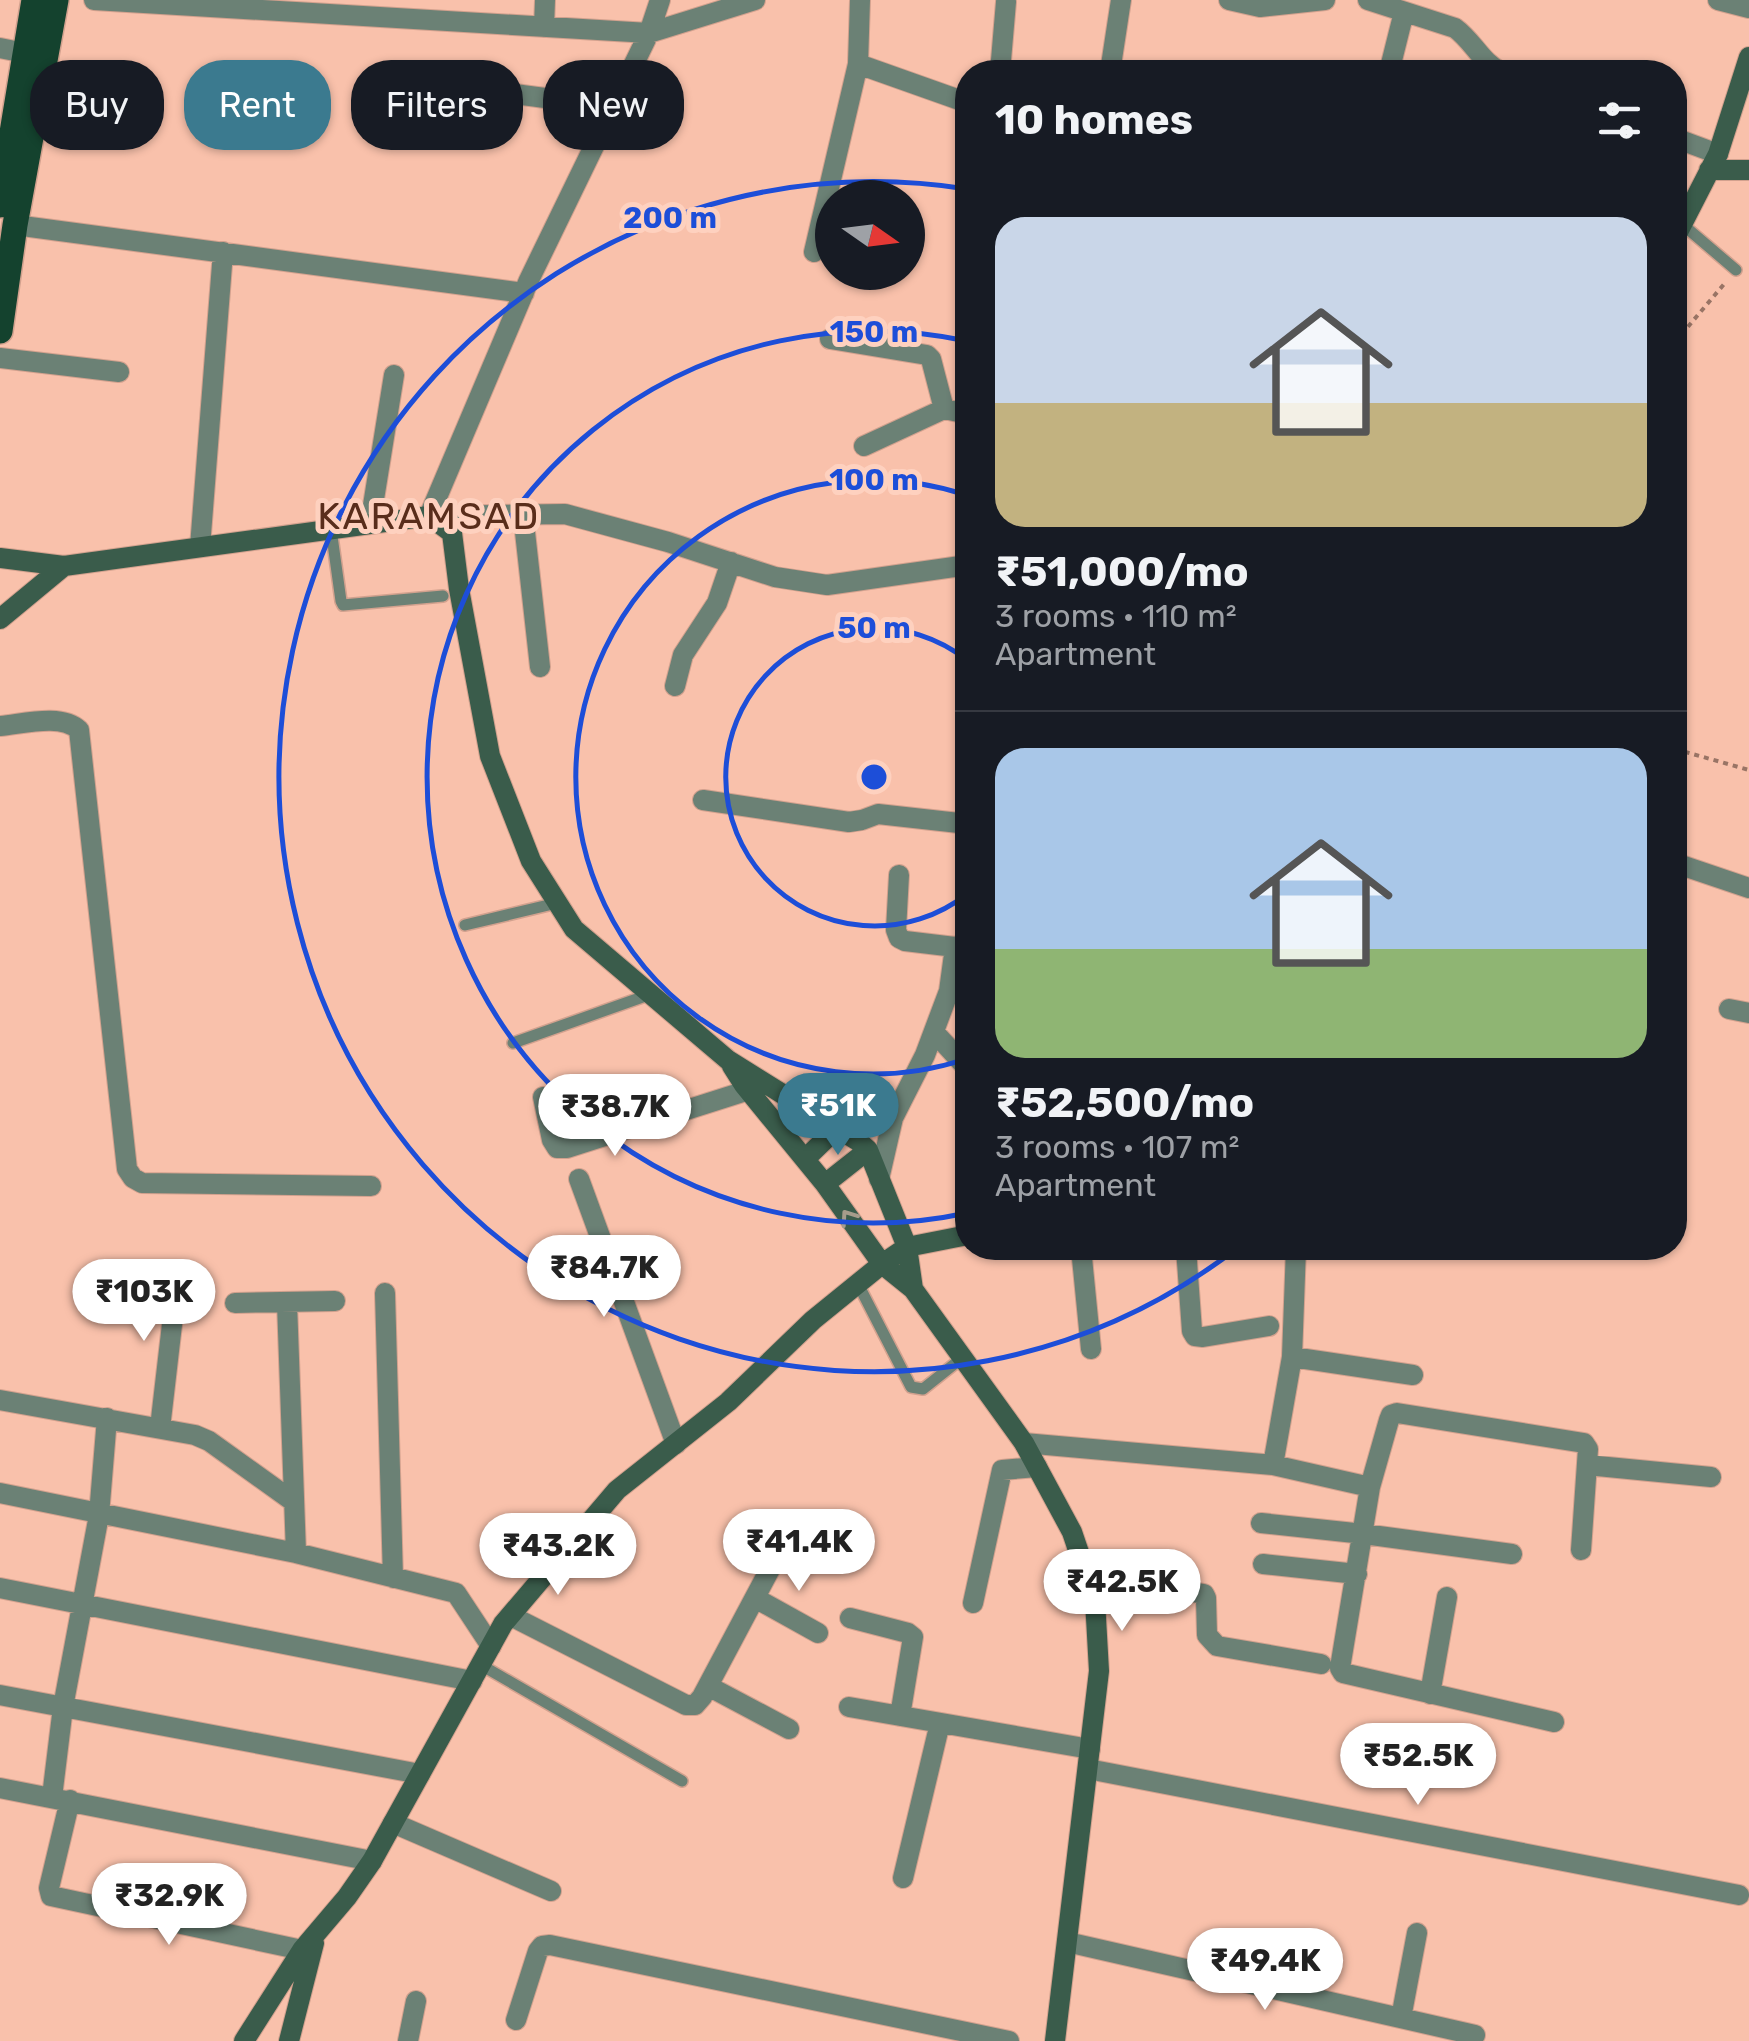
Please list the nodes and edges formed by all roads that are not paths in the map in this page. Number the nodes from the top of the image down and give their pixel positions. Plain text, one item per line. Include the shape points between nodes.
1 (34, 0) edge
2 (56, 0) edge
3 (94, 0) edge
4 (478, 0) edge
5 (545, 0) edge
6 (660, 0) edge
7 (755, 0) edge
8 (860, 0) edge
9 (1121, 0) edge
10 (1230, 0) edge
11 (1326, 0) edge
12 (1368, 0) edge
13 (1718, 0) edge
14 (1006, 2) edge
15 (1749, 8) edge
16 (1404, 12) junction
17 (478, 23) junction
18 (544, 27) junction
19 (650, 34) junction
20 (12, 50) edge
21 (1749, 57) edge
22 (637, 60) edge
23 (1001, 60) edge
24 (1112, 60) edge
25 (1392, 60) edge
26 (1485, 60) edge
27 (858, 64) junction
28 (955, 98) edge
29 (1687, 145) edge
30 (593, 150) edge
31 (1714, 162) junction
32 (1749, 170) edge
33 (4, 206) edge
34 (1687, 214) edge
35 (1687, 237) edge
36 (223, 252) junction
37 (814, 252) dead end
38 (1736, 270) road end
39 (524, 292) junction
40 (0, 331) edge
41 (830, 339) dead end
42 (0, 358) edge
43 (119, 372) dead end
44 (394, 375) dead end
45 (944, 409) junction
46 (955, 411) edge
47 (864, 446) dead end
48 (523, 514) junction
49 (429, 516) junction
50 (370, 524) junction
51 (331, 529) junction
52 (200, 547) junction
53 (0, 558) edge
54 (731, 562) junction
55 (64, 566) junction
56 (955, 567) edge
57 (443, 596) dead end
58 (0, 619) edge
59 (540, 668) dead end
60 (675, 686) dead end
61 (0, 726) edge
62 (702, 800) dead end
63 (955, 823) edge
64 (1687, 867) edge
65 (899, 875) dead end
66 (1749, 888) edge
67 (557, 903) junction
68 (465, 925) dead end
69 (955, 945) edge
70 (955, 968) edge
71 (651, 994) junction
72 (934, 1032) junction
73 (513, 1043) dead end
74 (955, 1055) edge
75 (728, 1060) junction
76 (748, 1090) junction
77 (542, 1097) dead end
78 (837, 1128) junction
79 (868, 1150) junction
80 (805, 1159) junction
81 (579, 1179) dead end
82 (879, 1179) junction
83 (825, 1184) junction
84 (372, 1186) dead end
85 (955, 1237) edge
86 (907, 1246) junction
87 (1083, 1260) edge
88 (1187, 1260) edge
89 (1296, 1260) edge
90 (882, 1264) junction
91 (858, 1284) junction
92 (912, 1289) junction
93 (86, 1293) dead end
94 (385, 1293) dead end
95 (335, 1301) dead end
96 (235, 1303) dead end
97 (288, 1303) junction
98 (1269, 1326) dead end
99 (1091, 1350) dead end
100 (1292, 1357) junction
101 (962, 1358) junction
102 (1412, 1375) dead end
103 (0, 1400) edge
104 (106, 1418) junction
105 (160, 1428) junction
106 (1024, 1442) junction
107 (676, 1444) junction
108 (1587, 1465) junction
109 (1273, 1466) junction
110 (1037, 1467) junction
111 (1710, 1476) dead end
112 (1370, 1487) junction
113 (0, 1493) edge
114 (294, 1502) junction
115 (99, 1515) junction
116 (1261, 1523) dead end
117 (1364, 1534) junction
118 (1581, 1550) dead end
119 (296, 1554) junction
120 (778, 1554) dead end
121 (1512, 1554) dead end
122 (1263, 1564) dead end
123 (1086, 1574) junction
124 (1357, 1574) junction
125 (394, 1578) junction
126 (0, 1588) edge
127 (1447, 1597) dead end
128 (755, 1598) junction
129 (973, 1603) dead end
130 (82, 1604) junction
131 (511, 1616) junction
132 (850, 1618) dead end
133 (818, 1633) dead end
134 (491, 1646) junction
135 (1320, 1664) dead end
136 (476, 1673) junction
137 (708, 1686) junction
138 (1430, 1694) junction
139 (0, 1695) edge
140 (63, 1706) junction
141 (849, 1707) dead end
142 (900, 1716) junction
143 (1554, 1722) dead end
144 (940, 1723) junction
145 (789, 1729) dead end
146 (1089, 1759) junction
147 (420, 1774) junction
148 (682, 1781) dead end
149 (0, 1788) edge
150 (61, 1798) junction
151 (393, 1823) junction
152 (372, 1861) junction
153 (903, 1878) dead end
154 (551, 1892) dead end
155 (1738, 1895) dead end
156 (318, 1932) junction
157 (1417, 1932) dead end
158 (1066, 1942) junction
159 (302, 1950) junction
160 (416, 2001) dead end
161 (1401, 2018) junction
162 (516, 2020) dead end
163 (1475, 2035) dead end
164 (244, 2041) edge
165 (290, 2041) edge
166 (408, 2041) edge
167 (1009, 2041) edge
168 (1054, 2041) edge

1 - 20 main road
2 - 33 main road
3 - 17 street
4 - 17 street
5 - 18 street
6 - 19 street
7 - 19 street
8 - 27 street
9 - 24 street
10 - 11 street via 1260,7
12 - 16 street
13 - 15 street
14 - 23 street
16 - 25 street
16 - 26 street via 1456,28
17 - 18 street
18 - 19 street
19 - 22 street
20 - 33 main road
21 - 31 street
27 - 28 street
27 - 37 street
29 - 31 street
30 - 39 street
31 - 32 street
31 - 34 street
33 - 36 street
33 - 40 main road
35 - 38 lane
36 - 39 street
36 - 52 street
39 - 49 street
41 - 45 street via 927,355
42 - 43 street
44 - 50 street
45 - 46 street
45 - 47 street
48 - 49 street
48 - 54 street via 565,514
48 - 59 street
49 - 50 street
49 - 67 street via 452,533 490,756 532,861
50 - 51 street
51 - 52 street
51 - 57 lane via 343,606
52 - 55 street
53 - 55 street
54 - 56 street via 827,584
54 - 60 street via 717,603 682,656
55 - 58 street
61 - 84 street via 61,721 79,730 133,1178
62 - 63 street via 849,822 878,814
64 - 66 street
65 - 69 street via 898,938
67 - 68 lane
67 - 71 street via 574,929
70 - 72 street
71 - 73 lane
71 - 75 street
72 - 74 street
72 - 82 street via 893,1118
75 - 76 street
75 - 78 street
76 - 77 street via 567,1148 552,1140
76 - 80 street
78 - 79 street
78 - 80 street
79 - 82 street
79 - 83 street
80 - 83 street
81 - 107 street
82 - 86 street
90 -> 83 street
85 - 86 street
86 - 90 street
86 - 92 street
87 - 99 street
88 - 98 street via 1195,1336
89 - 100 street
90 - 91 street
90 - 92 street
91 - 101 lane via 911,1387 923,1389
91 - 107 street
92 - 101 street
93 - 105 street via 171,1310
94 - 125 street
95 - 97 street
96 - 97 street
97 - 114 street
100 - 102 street
100 - 109 street
101 - 106 street
103 - 104 street
104 - 105 street
104 - 115 street
105 - 114 street via 208,1441
106 - 109 street
106 - 110 street
107 - 131 street via 617,1490
108 - 111 street
108 - 112 street via 1584,1444 1397,1413 1389,1420
108 - 118 street
109 - 112 street
110 - 123 street
110 - 129 street via 1002,1470
112 - 117 street
113 - 115 street
114 - 119 street
115 - 119 street
115 - 130 street
116 - 117 street
117 - 121 street
117 - 124 street
119 - 125 street
120 - 128 street
122 - 124 street
123 - 135 street via 1204,1594 1207,1634 1217,1646
123 - 146 street via 1096,1600 1099,1671
124 - 138 street via 1343,1674
125 - 134 street via 456,1593
126 - 130 street
127 - 138 street
128 - 133 street
128 - 137 street
130 - 136 street
130 - 140 street
131 - 134 street
131 - 137 street via 686,1705 695,1705
132 - 142 street via 913,1637
134 - 136 street
136 - 147 street
136 - 148 lane
137 - 145 street
138 - 143 street
139 - 140 street
140 - 147 street
140 - 150 street
141 - 142 street
142 - 144 street
144 - 146 street
144 - 153 street
146 - 155 street
146 - 158 street
147 - 151 street
149 - 150 street
150 - 152 street
150 - 159 street via 51,1896
151 - 152 street
151 - 154 street
152 - 156 street
156 - 159 street
156 - 165 street
157 - 161 street
158 - 161 street
158 - 168 street
159 - 164 street
160 - 166 street
161 - 163 street
162 - 167 street via 538,1952 550,1945

